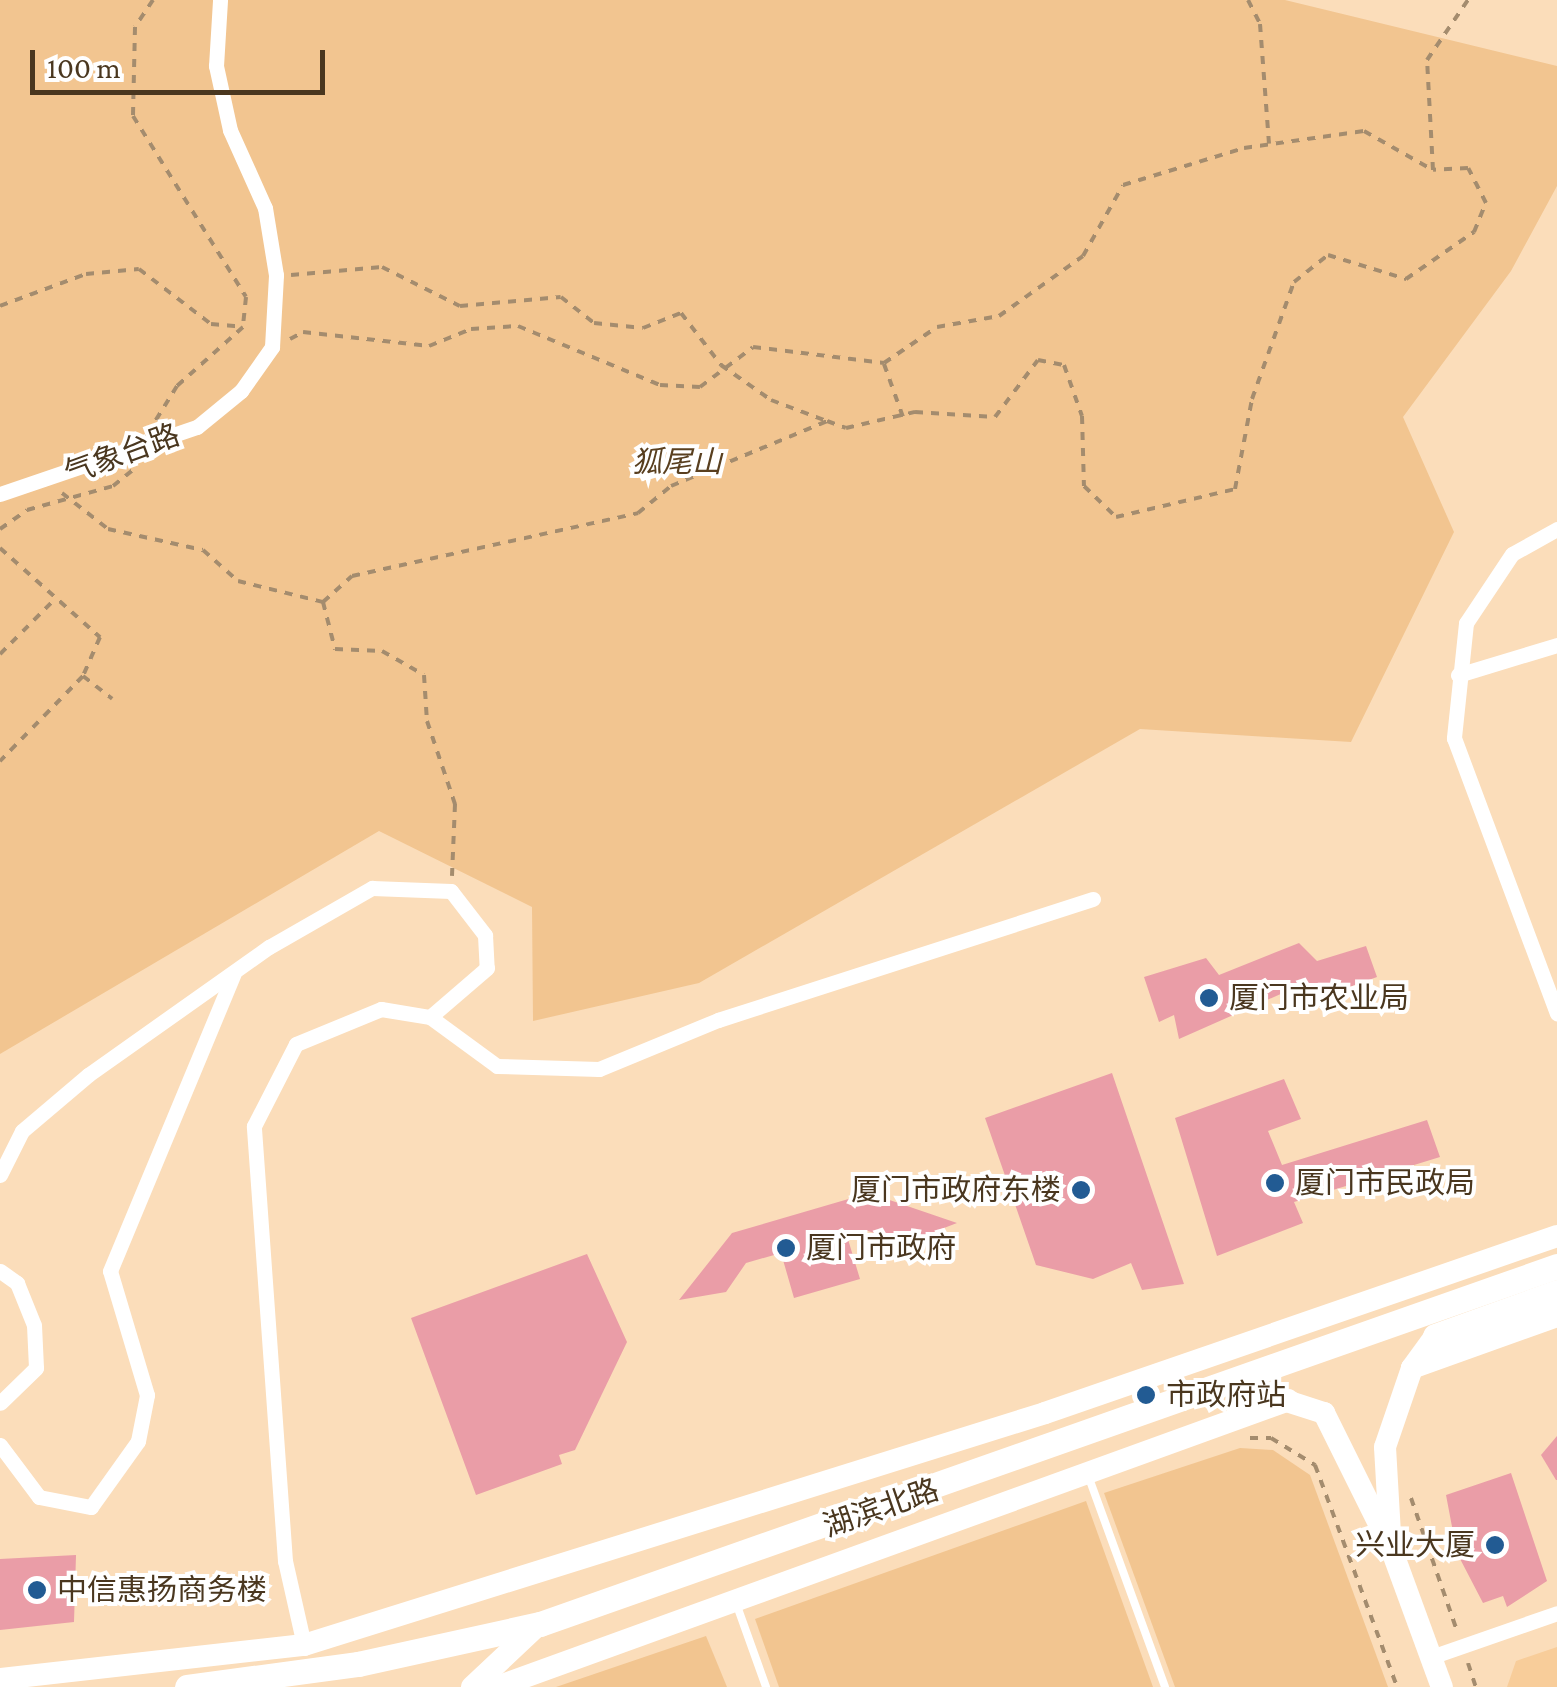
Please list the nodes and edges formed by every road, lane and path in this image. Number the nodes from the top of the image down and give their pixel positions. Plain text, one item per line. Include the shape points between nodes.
1 (152, 0) edge
2 (220, 0) edge
3 (1248, 0) edge
4 (1468, 0) edge
5 (1269, 144) junction
6 (1433, 170) junction
7 (276, 275) junction
8 (0, 306) edge
9 (243, 327) junction
10 (272, 348) junction
11 (884, 364) junction
12 (721, 365) junction
13 (903, 416) junction
14 (826, 421) junction
15 (150, 442) dead end
16 (142, 455) dead end
17 (52, 478) junction
18 (0, 494) edge
19 (0, 529) edge
20 (1557, 529) edge
21 (0, 548) edge
22 (56, 598) junction
23 (323, 602) junction
24 (1557, 646) edge
25 (0, 654) edge
26 (1458, 675) junction
27 (83, 676) junction
28 (112, 699) dead end
29 (0, 760) edge
30 (452, 890) junction
31 (1093, 899) dead end
32 (234, 973) junction
33 (1557, 1013) edge
34 (430, 1017) junction
35 (0, 1175) edge
36 (1557, 1236) edge
37 (1557, 1266) edge
38 (0, 1271) edge
39 (1557, 1292) edge
40 (1557, 1316) edge
41 (1435, 1336) joint
42 (1412, 1368) junction
43 (1230, 1384) junction
44 (1289, 1400) junction
45 (0, 1403) edge
46 (0, 1444) edge
47 (1316, 1465) dead end
48 (1088, 1474) junction
49 (1408, 1490) dead end
50 (1391, 1548) junction
51 (736, 1603) junction
52 (1557, 1613) edge
53 (540, 1624) junction
54 (304, 1645) junction
55 (1462, 1646) junction
56 (1431, 1657) junction
57 (0, 1679) edge
58 (187, 1687) edge
59 (472, 1687) edge
60 (496, 1687) edge
61 (766, 1687) edge
62 (1164, 1687) edge
63 (1397, 1687) edge
64 (1442, 1687) edge
65 (1476, 1687) edge

1 - 9 path via 136,27 134,116 236,269
2 - 7 street via 216,66 230,130 266,208
3 - 5 path via 1260,24
4 - 6 path via 1427,60
5 - 6 path via 1364,131
5 - 11 path via 1123,185 1083,256 1000,316 938,327
6 - 13 path via 1468,168 1486,203 1474,232 1406,279 1328,255 1294,282 1252,399 1235,489 1116,516 1084,486 1082,416 1064,365 1038,360 995,417
7 - 10 street
7 - 12 path via 382,267 460,306 561,297 594,323 644,328 681,313
8 - 9 path via 86,274 139,269 196,314
9 - 15 path via 176,386
10 - 12 path via 303,332 429,346 470,329 518,326 660,384 700,387
10 - 17 street, 气象台路 via 241,391 197,427
11 - 12 path via 752,348
11 - 13 path
12 - 14 path via 771,400
13 - 14 path via 846,428
14 - 23 path via 671,486 638,513 368,572
16 - 19 path via 113,486 27,510
17 - 18 street, 气象台路
17 - 23 path via 108,529 202,550 238,581
20 - 26 street via 1512,554 1486,585 1466,623
21 - 22 path
22 - 25 path
22 - 27 path via 100,637
23 - 30 path via 334,649 382,651 424,674 427,722 455,804
24 - 26 street
26 - 33 street via 1454,738
27 - 28 path
27 - 29 path
30 - 32 street via 372,888
30 - 34 street via 486,935 487,968
31 - 34 street via 718,1020 599,1069 498,1066
32 - 35 street via 22,1131
32 - 46 street via 110,1271 146,1395 138,1441 91,1506 39,1497
34 - 54 street via 380,1009 296,1044 254,1126 285,1561
36 - 54 street via 1045,1413
37 - 43 main road, 湖滨北路
38 - 45 street via 16,1283 34,1326 36,1368
39 - 41 main road
40 - 42 street
41 - 42 street
42 - 50 street via 1385,1447
43 - 44 street
43 - 53 main road, 湖滨北路
44 - 48 street
44 - 50 street via 1324,1413
47 - 63 path
48 - 51 street
48 - 62 lane
49 - 55 path
50 - 56 street
51 - 60 street
51 - 61 lane
52 - 55 street
53 - 58 main road, 湖滨北路 via 358,1664
53 - 59 street
54 - 57 street
55 - 56 street
55 - 65 path
56 - 64 street

